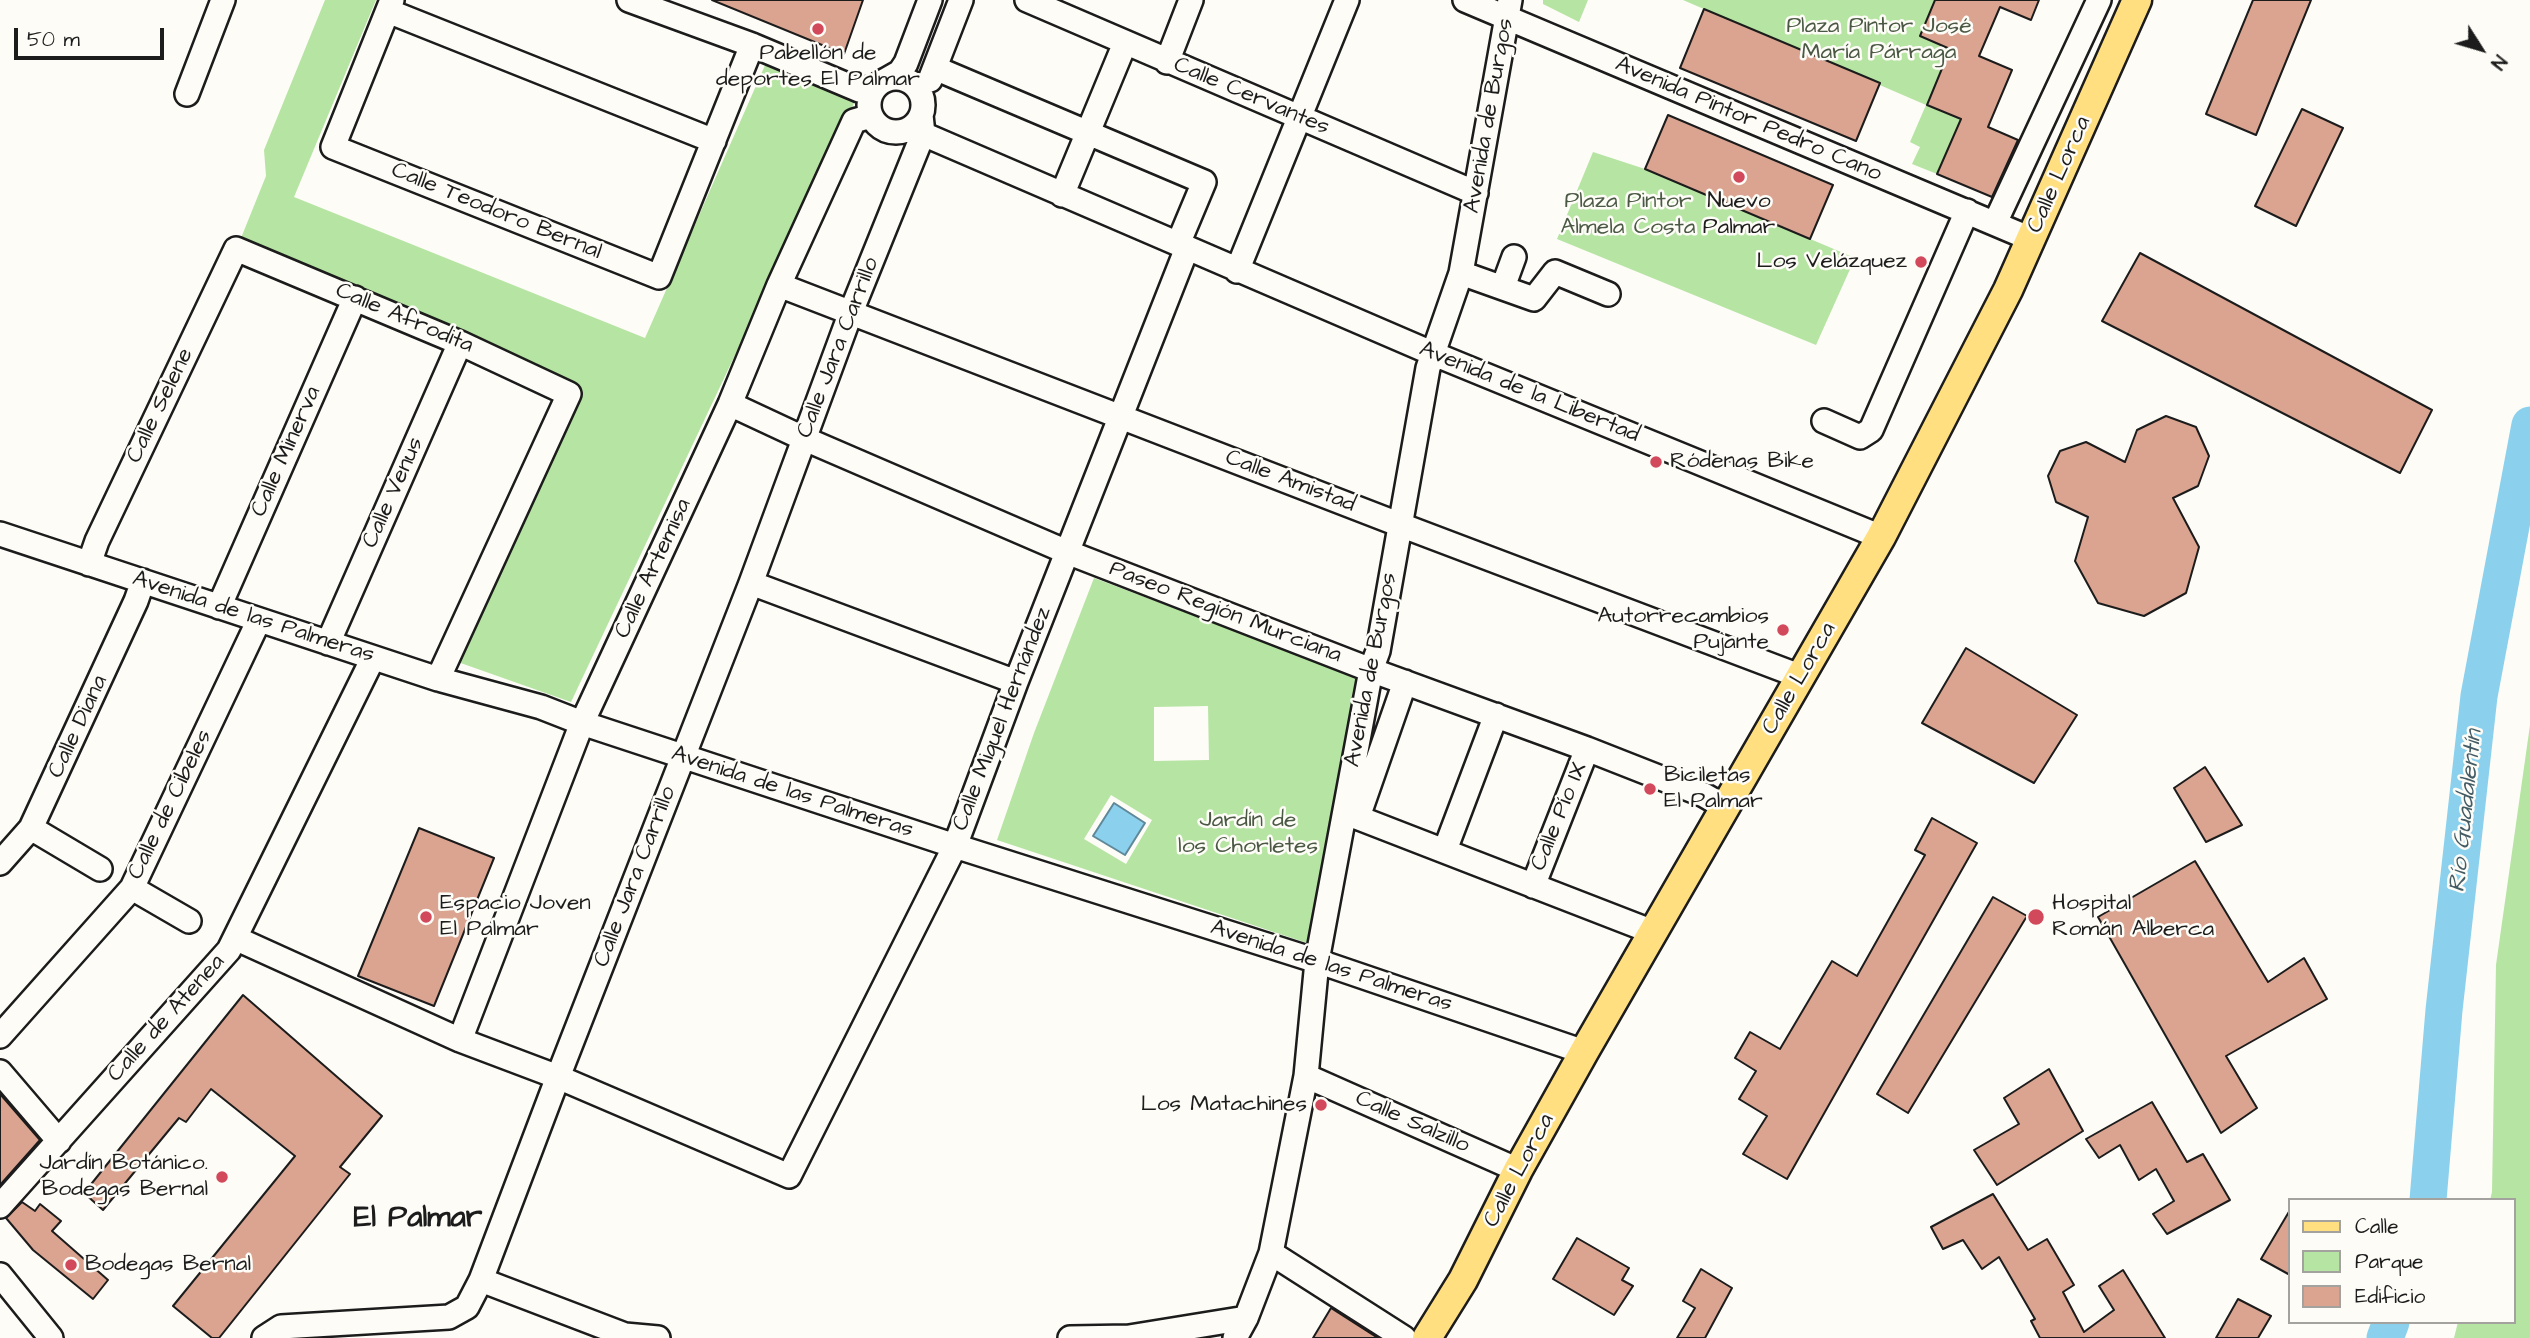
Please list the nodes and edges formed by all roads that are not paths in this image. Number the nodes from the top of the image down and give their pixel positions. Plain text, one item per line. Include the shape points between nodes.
1 (223, 0) edge
2 (629, 0) edge
3 (930, 0) edge
4 (961, 0) edge
5 (1027, 0) edge
6 (1191, 0) edge
7 (1347, 0) edge
8 (1465, 0) edge
9 (2099, 0) edge
10 (2137, 0) edge
11 (390, 5) edge
12 (1509, 9) edge
13 (1125, 43) junction
14 (752, 45) junction
15 (1167, 62) junction
16 (935, 68) junction
17 (187, 94) dead end
18 (872, 96) junction
19 (1298, 117) junction
20 (918, 119) junction
21 (1088, 134) junction
22 (714, 141) junction
23 (1476, 193) junction
24 (1062, 195) junction
25 (1967, 211) junction
26 (1995, 223) junction
27 (2031, 239) junction
28 (1182, 246) junction
29 (236, 248) joint
30 (1514, 257) dead end
31 (1237, 271) junction
32 (1461, 273) junction
33 (779, 285) junction
34 (1503, 287) junction
35 (1608, 294) dead end
36 (355, 298) junction
37 (851, 313) junction
38 (460, 342) junction
39 (1434, 354) junction
40 (730, 404) junction
41 (1119, 417) junction
42 (1824, 421) dead end
43 (805, 439) junction
44 (1398, 524) junction
45 (0, 534) edge
46 (1881, 537) junction
47 (1067, 552) junction
48 (89, 564) junction
49 (143, 581) junction
50 (751, 583) junction
51 (219, 607) junction
52 (259, 620) junction
53 (328, 643) junction
54 (373, 658) junction
55 (1371, 670) junction
56 (1802, 677) junction
57 (438, 679) junction
58 (1016, 682) junction
59 (1405, 682) junction
60 (1496, 715) junction
61 (582, 723) junction
62 (1587, 748) junction
63 (683, 757) junction
64 (1725, 807) junction
65 (1352, 815) junction
66 (31, 828) junction
67 (955, 846) junction
68 (1445, 850) junction
69 (0, 863) edge
70 (100, 869) dead end
71 (1533, 886) junction
72 (132, 888) junction
73 (189, 921) dead end
74 (1653, 932) junction
75 (235, 938) junction
76 (1317, 961) junction
77 (0, 1036) edge
78 (460, 1040) junction
79 (1584, 1052) junction
80 (0, 1072) edge
81 (1306, 1076) junction
82 (558, 1077) junction
83 (59, 1141) junction
84 (1518, 1170) junction
85 (0, 1206) edge
86 (1271, 1253) junction
87 (0, 1275) edge
88 (481, 1280) junction
89 (1240, 1328) edge
90 (51, 1338) edge
91 (264, 1338) edge
92 (658, 1338) edge
93 (1070, 1338) edge
94 (1129, 1338) edge
95 (1404, 1338) edge
96 (1427, 1338) edge

1 - 17 street
2 - 14 street
3 - 18 street, Calle Artemisa via 906,63
4 - 16 street, Calle Jara Carrillo
5 - 13 street, Calle Cervantes
6 - 15 street
7 - 19 street
8 - 12 street, Avenida Pintor Pedro Cano
9 - 26 street, Calle Lorca
10 - 27 main road, Calle Lorca
11 - 22 street
11 - 22 street, Calle Teodoro Bernal via 333,147 659,277
12 - 23 street, Avenida de Burgos
12 - 25 street, Avenida Pintor Pedro Cano
13 - 15 street, Calle Cervantes
13 - 21 street
14 - 18 street
14 - 22 street
15 - 19 street, Calle Cervantes
16 - 20 street, Calle Jara Carrillo
16 - 21 street
18 - 20 street via 877,125 886,130 898,132
18 - 20 street via 896,78 906,80 916,87
18 - 33 street, Calle Artemisa via 854,121
19 - 23 street, Calle Cervantes
19 - 31 street
20 - 24 street, Avenida de la Libertad
20 - 37 street, Calle Jara Carrillo
21 - 24 street
21 - 28 street via 1204,182
23 - 32 street, Avenida de Burgos
24 - 28 street, Avenida de la Libertad
25 - 26 street, Avenida Pintor Pedro Cano
25 - 42 street via 1871,430 1860,437
26 - 27 street, Avenida Pintor Pedro Cano
27 - 46 main road, Calle Lorca
28 - 31 street, Avenida de la Libertad
28 - 41 street, Calle Miguel Hernández
29 - 36 street, Calle Afrodita
29 - 48 street, Calle Selene
30 - 34 street
31 - 39 street, Avenida de la Libertad
32 - 34 street
32 - 39 street, Avenida de Burgos
33 - 37 street, Calle Amistad
33 - 40 street, Calle Artemisa
34 - 35 street via 1534,299 1555,272
36 - 38 street, Calle Afrodita
36 - 51 street, Calle Minerva
37 - 41 street, Calle Amistad
37 - 43 street, Calle Jara Carrillo
38 - 53 street, Calle Venus
38 - 57 street, Calle Afrodita via 569,394
39 - 44 street, Avenida de Burgos via 1427,368
39 - 46 street, Avenida de la Libertad
40 - 43 street, Paseo Región Murciana
40 - 61 street, Calle Artemisa
41 - 44 street, Calle Amistad
41 - 47 street, Calle Miguel Hernández
43 - 47 street, Paseo Región Murciana
43 - 50 street, Calle Jara Carrillo
44 - 55 street, Avenida de Burgos
44 - 56 street, Calle Amistad
45 - 48 street, Avenida de las Palmeras
46 - 56 main road, Calle Lorca
47 - 55 street, Paseo Región Murciana
47 - 58 street, Calle Miguel Hernández
48 - 49 street, Avenida de las Palmeras
49 - 51 street, Avenida de las Palmeras
49 - 66 street, Calle Diana
50 - 58 street
50 - 63 street, Calle Jara Carrillo
51 - 52 street, Avenida de las Palmeras
52 - 53 street, Avenida de las Palmeras
52 - 72 street, Calle de Cibeles
53 - 54 street, Avenida de las Palmeras
54 - 57 street, Avenida de las Palmeras
54 - 75 street, Calle de Atenea
55 - 59 street, Paseo Región Murciana
55 - 65 street, Avenida de Burgos
56 - 64 main road, Calle Lorca
57 - 61 street, Avenida de las Palmeras
58 - 67 street, Calle Miguel Hernández
59 - 60 street, Paseo Región Murciana
59 - 65 street
60 - 62 street, Paseo Región Murciana
60 - 68 street
61 - 63 street, Avenida de las Palmeras
61 - 78 street, Calle Artemisa
62 - 64 street, Paseo Región Murciana
62 - 71 street, Calle Pío IX
63 - 67 street, Avenida de las Palmeras
63 - 82 street, Calle Jara Carrillo
64 - 74 main road, Calle Lorca
65 - 68 street
65 - 76 street, Avenida de Burgos
66 - 69 street, Calle Diana
66 - 70 street
67 - 76 street, Avenida de las Palmeras
67 - 82 street, Calle Miguel Hernández via 789,1176
68 - 71 street
71 - 74 street
72 - 73 street
72 - 77 street, Calle de Cibeles
74 - 79 main road, Calle Lorca
75 - 78 street
75 - 83 street, Calle de Atenea
76 - 79 street, Avenida de las Palmeras
76 - 81 street, Avenida de Burgos
78 - 82 street
79 - 84 main road, Calle Lorca
80 - 83 street
81 - 84 street, Calle Salzillo
81 - 86 street, Avenida de Burgos
82 - 88 street, Calle Jara Carrillo
83 - 85 street, Calle de Atenea
84 - 96 main road, Calle Lorca via 1463,1280
86 - 89 street, Avenida de Burgos
86 - 95 street
87 - 90 street
88 - 91 street, Calle Jara Carrillo via 467,1307 449,1317 281,1327
88 - 92 street via 625,1335
89 - 94 street
93 - 94 street

